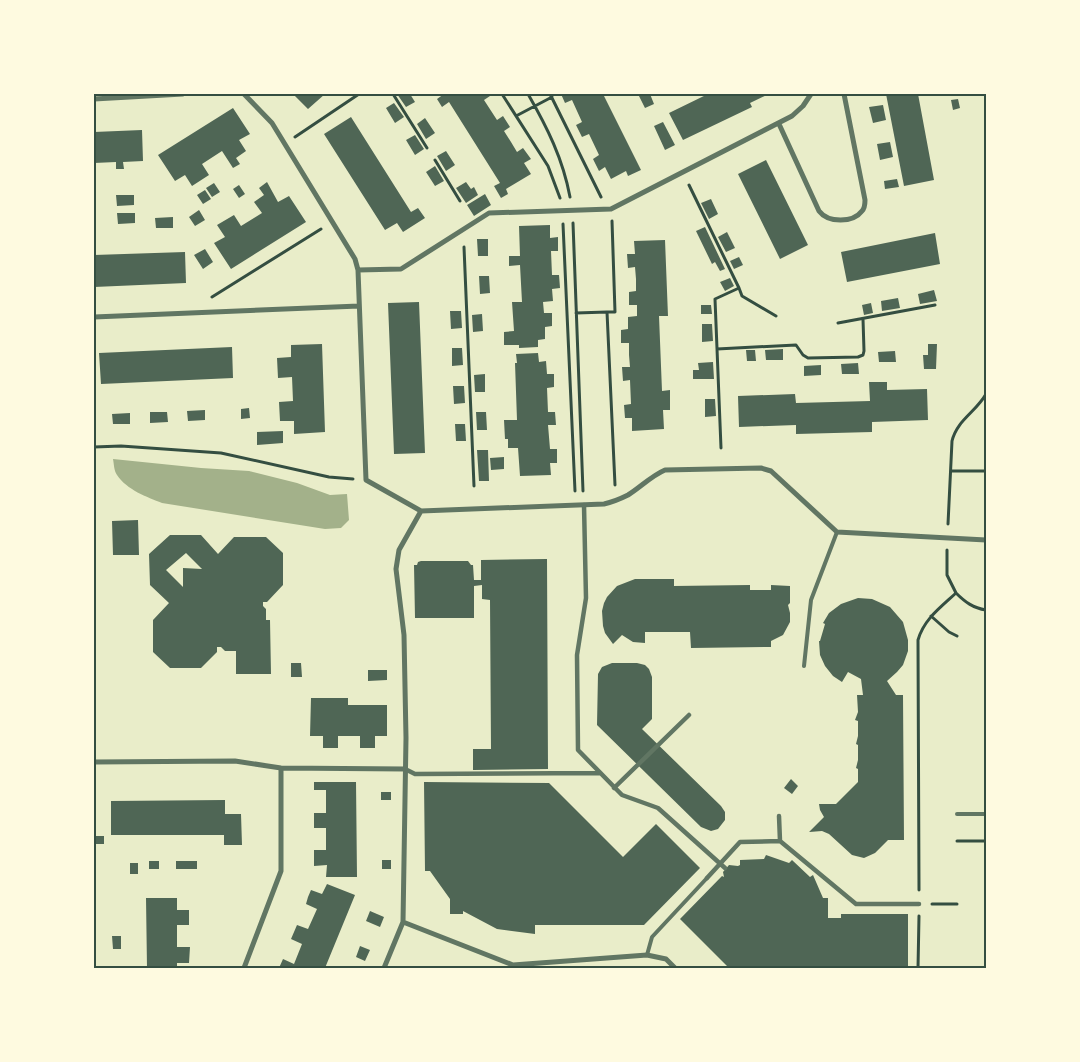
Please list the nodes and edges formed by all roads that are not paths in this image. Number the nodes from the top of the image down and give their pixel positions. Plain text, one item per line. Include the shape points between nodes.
1 (183, 94) edge
2 (244, 94) edge
3 (811, 94) edge
4 (844, 94) edge
5 (94, 99) edge
6 (779, 124) junction
7 (358, 270) junction
8 (359, 306) junction
9 (94, 317) edge
10 (584, 505) junction
11 (421, 512) junction
12 (837, 532) junction
13 (986, 540) edge
14 (804, 666) dead end
15 (689, 715) dead end
16 (94, 762) edge
17 (281, 768) junction
18 (405, 769) junction
19 (600, 773) junction
20 (614, 788) junction
21 (957, 814) dead end
22 (986, 814) edge
23 (779, 816) dead end
24 (780, 841) junction
25 (719, 864) junction
26 (725, 868) dead end
27 (707, 878) joint
28 (919, 904) road end
29 (403, 922) junction
30 (647, 955) junction
31 (244, 968) edge
32 (384, 968) edge
33 (674, 968) edge

1 - 5 street
2 - 7 street via 272,123 355,259
3 - 6 street via 803,106
4 - 6 street via 865,200 857,216 837,220 823,216
6 - 7 street via 609,209 489,213 401,269
7 - 8 street
8 - 9 street
8 - 11 street via 366,480
10 - 11 street
10 - 12 street via 616,501 665,470 766,468
10 - 19 street via 586,598 576,655 578,750
11 - 18 street via 399,550 396,569 404,635
12 - 13 street
12 - 14 lane via 811,600
15 - 20 street
16 - 17 street via 235,761
17 - 18 street
17 - 31 street via 281,871
18 - 19 street via 415,774
18 - 29 street
19 - 20 street
20 - 25 street via 622,795 658,808
21 - 22 lane
23 - 24 street
24 - 25 street via 740,842
24 - 28 street via 856,904
25 - 26 street
25 - 27 street
27 - 30 lane via 652,937
29 - 30 street via 513,965
29 - 32 street
30 - 33 street via 666,958

